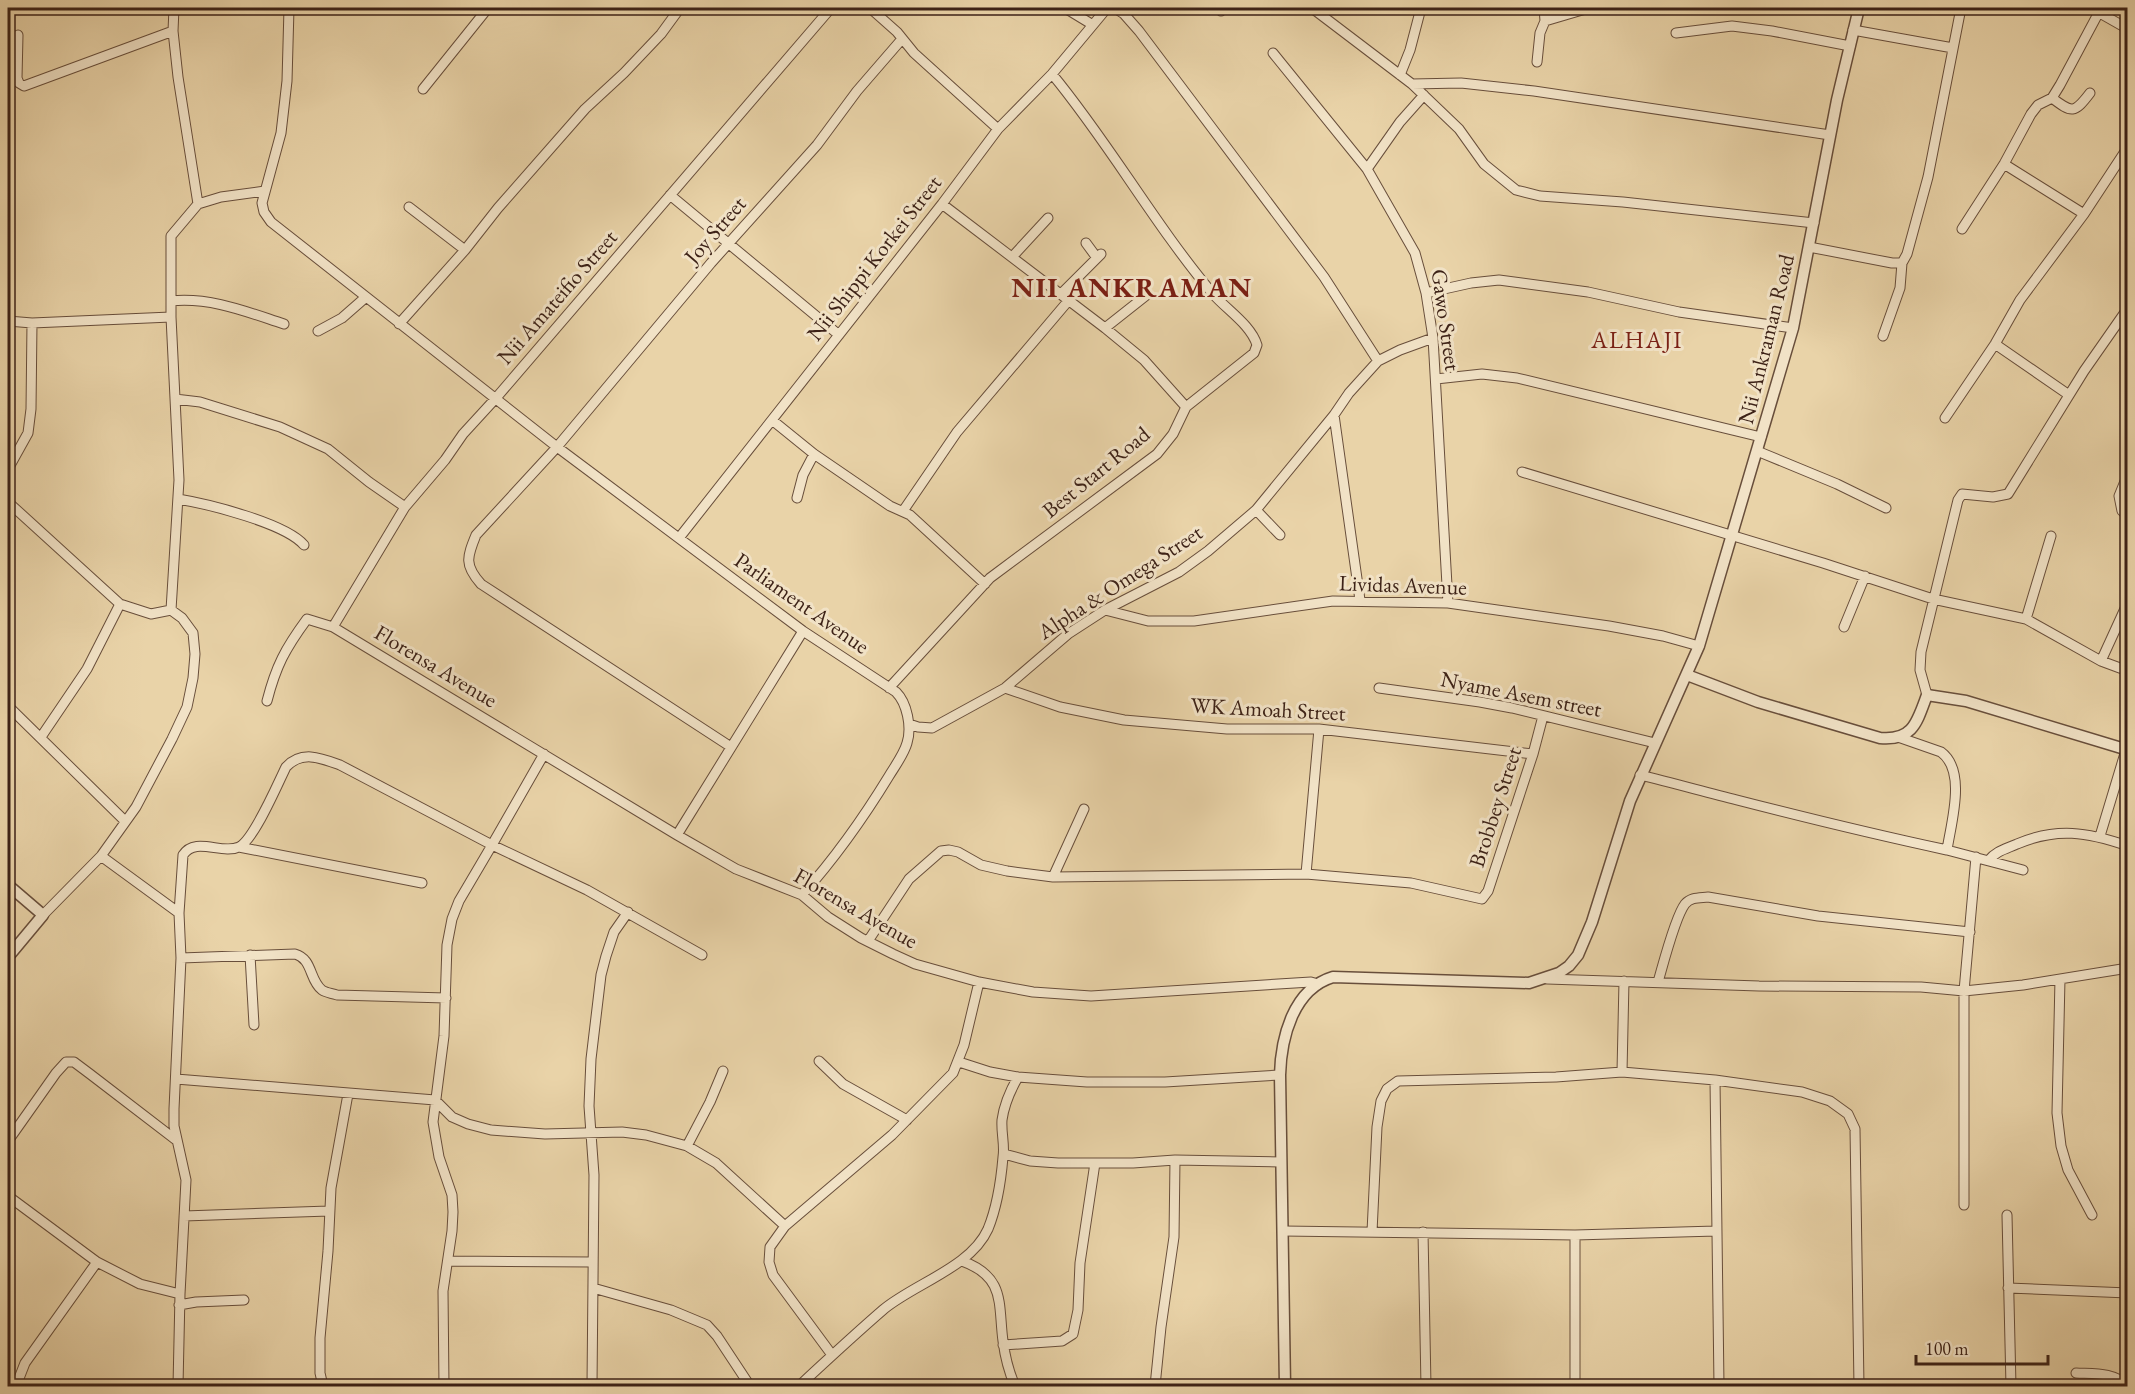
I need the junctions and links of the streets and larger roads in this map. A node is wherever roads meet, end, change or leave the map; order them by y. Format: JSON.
{"nodes":[{"id":1,"x":174,"y":8,"type":"edge"},
{"id":2,"x":289,"y":8,"type":"edge"},
{"id":3,"x":488,"y":8,"type":"edge"},
{"id":4,"x":680,"y":8,"type":"edge"},
{"id":5,"x":831,"y":8,"type":"edge"},
{"id":6,"x":870,"y":8,"type":"edge"},
{"id":7,"x":1065,"y":8,"type":"edge"},
{"id":8,"x":1107,"y":8,"type":"edge"},
{"id":9,"x":1115,"y":8,"type":"edge"},
{"id":10,"x":1312,"y":8,"type":"edge"},
{"id":11,"x":1421,"y":8,"type":"edge"},
{"id":12,"x":1544,"y":8,"type":"edge"},
{"id":13,"x":1589,"y":8,"type":"edge"},
{"id":14,"x":1859,"y":8,"type":"edge"},
{"id":15,"x":1961,"y":8,"type":"edge"},
{"id":16,"x":2095,"y":10,"type":"edge"},
{"id":17,"x":1545,"y":21,"type":"junction"},
{"id":18,"x":1093,"y":25,"type":"junction"},
{"id":19,"x":2127,"y":29,"type":"edge"},
{"id":20,"x":1853,"y":30,"type":"junction"},
{"id":21,"x":173,"y":31,"type":"junction"},
{"id":22,"x":1676,"y":33,"type":"dead end"},
{"id":23,"x":18,"y":35,"type":"dead end"},
{"id":24,"x":902,"y":39,"type":"junction"},
{"id":25,"x":1850,"y":46,"type":"junction"},
{"id":26,"x":1953,"y":48,"type":"junction"},
{"id":27,"x":1273,"y":53,"type":"dead end"},
{"id":28,"x":1537,"y":62,"type":"dead end"},
{"id":29,"x":1052,"y":74,"type":"junction"},
{"id":30,"x":1400,"y":75,"type":"junction"},
{"id":31,"x":1412,"y":84,"type":"junction"},
{"id":32,"x":423,"y":89,"type":"dead end"},
{"id":33,"x":2090,"y":93,"type":"dead end"},
{"id":34,"x":1424,"y":95,"type":"junction"},
{"id":35,"x":2052,"y":98,"type":"junction"},
{"id":36,"x":998,"y":129,"type":"junction"},
{"id":37,"x":1830,"y":135,"type":"junction"},
{"id":38,"x":2127,"y":147,"type":"edge"},
{"id":39,"x":2004,"y":164,"type":"junction"},
{"id":40,"x":1367,"y":169,"type":"junction"},
{"id":41,"x":265,"y":191,"type":"junction"},
{"id":42,"x":670,"y":195,"type":"junction"},
{"id":43,"x":198,"y":204,"type":"junction"},
{"id":44,"x":942,"y":204,"type":"junction"},
{"id":45,"x":409,"y":207,"type":"dead end"},
{"id":46,"x":2084,"y":214,"type":"junction"},
{"id":47,"x":1048,"y":218,"type":"dead end"},
{"id":48,"x":1814,"y":224,"type":"junction"},
{"id":49,"x":1962,"y":229,"type":"dead end"},
{"id":50,"x":729,"y":243,"type":"junction"},
{"id":51,"x":1086,"y":243,"type":"dead end"},
{"id":52,"x":1809,"y":247,"type":"junction"},
{"id":53,"x":465,"y":250,"type":"junction"},
{"id":54,"x":1013,"y":256,"type":"junction"},
{"id":55,"x":1902,"y":263,"type":"junction"},
{"id":56,"x":1426,"y":292,"type":"junction"},
{"id":57,"x":1148,"y":294,"type":"dead end"},
{"id":58,"x":366,"y":297,"type":"junction"},
{"id":59,"x":1065,"y":297,"type":"junction"},
{"id":60,"x":171,"y":301,"type":"junction"},
{"id":61,"x":2127,"y":308,"type":"edge"},
{"id":62,"x":171,"y":317,"type":"junction"},
{"id":63,"x":8,"y":321,"type":"edge"},
{"id":64,"x":32,"y":323,"type":"junction"},
{"id":65,"x":284,"y":324,"type":"dead end"},
{"id":66,"x":399,"y":324,"type":"junction"},
{"id":67,"x":1105,"y":328,"type":"junction"},
{"id":68,"x":1793,"y":328,"type":"junction"},
{"id":69,"x":318,"y":331,"type":"dead end"},
{"id":70,"x":839,"y":335,"type":"junction"},
{"id":71,"x":1883,"y":336,"type":"dead end"},
{"id":72,"x":1433,"y":338,"type":"junction"},
{"id":73,"x":1995,"y":344,"type":"junction"},
{"id":74,"x":1378,"y":361,"type":"junction"},
{"id":75,"x":1436,"y":379,"type":"junction"},
{"id":76,"x":2069,"y":395,"type":"junction"},
{"id":77,"x":496,"y":398,"type":"junction"},
{"id":78,"x":175,"y":399,"type":"junction"},
{"id":79,"x":1186,"y":407,"type":"junction"},
{"id":80,"x":1334,"y":416,"type":"junction"},
{"id":81,"x":1945,"y":418,"type":"dead end"},
{"id":82,"x":771,"y":420,"type":"junction"},
{"id":83,"x":1761,"y":436,"type":"junction"},
{"id":84,"x":557,"y":447,"type":"junction"},
{"id":85,"x":1757,"y":451,"type":"junction"},
{"id":86,"x":814,"y":454,"type":"junction"},
{"id":87,"x":8,"y":469,"type":"edge"},
{"id":88,"x":1522,"y":472,"type":"dead end"},
{"id":89,"x":2127,"y":474,"type":"edge"},
{"id":90,"x":797,"y":498,"type":"dead end"},
{"id":91,"x":178,"y":499,"type":"junction"},
{"id":92,"x":8,"y":502,"type":"edge"},
{"id":93,"x":405,"y":507,"type":"junction"},
{"id":94,"x":1886,"y":508,"type":"dead end"},
{"id":95,"x":1256,"y":510,"type":"junction"},
{"id":96,"x":903,"y":512,"type":"junction"},
{"id":97,"x":2127,"y":514,"type":"edge"},
{"id":98,"x":1280,"y":535,"type":"dead end"},
{"id":99,"x":1731,"y":536,"type":"junction"},
{"id":100,"x":2050,"y":536,"type":"dead end"},
{"id":101,"x":680,"y":538,"type":"junction"},
{"id":102,"x":304,"y":545,"type":"dead end"},
{"id":103,"x":1865,"y":576,"type":"junction"},
{"id":104,"x":985,"y":584,"type":"junction"},
{"id":105,"x":1933,"y":599,"type":"junction"},
{"id":106,"x":1360,"y":600,"type":"junction"},
{"id":107,"x":2127,"y":602,"type":"edge"},
{"id":108,"x":1448,"y":603,"type":"junction"},
{"id":109,"x":120,"y":604,"type":"junction"},
{"id":110,"x":171,"y":610,"type":"junction"},
{"id":111,"x":1105,"y":610,"type":"junction"},
{"id":112,"x":2026,"y":619,"type":"junction"},
{"id":113,"x":333,"y":627,"type":"junction"},
{"id":114,"x":1844,"y":627,"type":"dead end"},
{"id":115,"x":803,"y":631,"type":"junction"},
{"id":116,"x":1700,"y":646,"type":"junction"},
{"id":117,"x":2101,"y":661,"type":"junction"},
{"id":118,"x":2127,"y":671,"type":"edge"},
{"id":119,"x":1687,"y":675,"type":"junction"},
{"id":120,"x":889,"y":688,"type":"junction"},
{"id":121,"x":1005,"y":688,"type":"junction"},
{"id":122,"x":1379,"y":688,"type":"dead end"},
{"id":123,"x":1927,"y":695,"type":"junction"},
{"id":124,"x":267,"y":702,"type":"dead end"},
{"id":125,"x":8,"y":706,"type":"edge"},
{"id":126,"x":1543,"y":716,"type":"junction"},
{"id":127,"x":909,"y":724,"type":"junction"},
{"id":128,"x":1319,"y":729,"type":"junction"},
{"id":129,"x":41,"y":737,"type":"junction"},
{"id":130,"x":1898,"y":737,"type":"junction"},
{"id":131,"x":1655,"y":742,"type":"junction"},
{"id":132,"x":731,"y":747,"type":"junction"},
{"id":133,"x":2127,"y":750,"type":"edge"},
{"id":134,"x":544,"y":754,"type":"junction"},
{"id":135,"x":1533,"y":754,"type":"junction"},
{"id":136,"x":1640,"y":776,"type":"junction"},
{"id":137,"x":1084,"y":809,"type":"dead end"},
{"id":138,"x":125,"y":821,"type":"junction"},
{"id":139,"x":677,"y":835,"type":"junction"},
{"id":140,"x":2100,"y":836,"type":"junction"},
{"id":141,"x":492,"y":844,"type":"junction"},
{"id":142,"x":2127,"y":846,"type":"edge"},
{"id":143,"x":239,"y":847,"type":"junction"},
{"id":144,"x":1947,"y":850,"type":"junction"},
{"id":145,"x":101,"y":856,"type":"junction"},
{"id":146,"x":1976,"y":857,"type":"junction"},
{"id":147,"x":1989,"y":860,"type":"junction"},
{"id":148,"x":2023,"y":870,"type":"dead end"},
{"id":149,"x":1306,"y":874,"type":"junction"},
{"id":150,"x":1053,"y":877,"type":"junction"},
{"id":151,"x":422,"y":883,"type":"dead end"},
{"id":152,"x":8,"y":885,"type":"edge"},
{"id":153,"x":802,"y":895,"type":"junction"},
{"id":154,"x":628,"y":912,"type":"junction"},
{"id":155,"x":179,"y":913,"type":"junction"},
{"id":156,"x":44,"y":915,"type":"junction"},
{"id":157,"x":1970,"y":932,"type":"junction"},
{"id":158,"x":868,"y":941,"type":"junction"},
{"id":159,"x":250,"y":955,"type":"junction"},
{"id":160,"x":702,"y":956,"type":"dead end"},
{"id":161,"x":8,"y":957,"type":"edge"},
{"id":162,"x":181,"y":958,"type":"junction"},
{"id":163,"x":2127,"y":968,"type":"edge"},
{"id":164,"x":1545,"y":979,"type":"junction"},
{"id":165,"x":2060,"y":979,"type":"junction"},
{"id":166,"x":1624,"y":981,"type":"junction"},
{"id":167,"x":979,"y":982,"type":"junction"},
{"id":168,"x":1658,"y":982,"type":"junction"},
{"id":169,"x":1318,"y":984,"type":"junction"},
{"id":170,"x":1964,"y":991,"type":"junction"},
{"id":171,"x":446,"y":998,"type":"junction"},
{"id":172,"x":254,"y":1025,"type":"dead end"},
{"id":173,"x":819,"y":1061,"type":"dead end"},
{"id":174,"x":958,"y":1062,"type":"junction"},
{"id":175,"x":723,"y":1071,"type":"dead end"},
{"id":176,"x":1622,"y":1072,"type":"junction"},
{"id":177,"x":1280,"y":1075,"type":"junction"},
{"id":178,"x":1017,"y":1077,"type":"junction"},
{"id":179,"x":176,"y":1079,"type":"junction"},
{"id":180,"x":1715,"y":1080,"type":"junction"},
{"id":181,"x":348,"y":1094,"type":"junction"},
{"id":182,"x":435,"y":1100,"type":"junction"},
{"id":183,"x":907,"y":1120,"type":"junction"},
{"id":184,"x":591,"y":1132,"type":"junction"},
{"id":185,"x":176,"y":1140,"type":"junction"},
{"id":186,"x":8,"y":1141,"type":"edge"},
{"id":187,"x":687,"y":1146,"type":"junction"},
{"id":188,"x":1004,"y":1154,"type":"junction"},
{"id":189,"x":1175,"y":1160,"type":"junction"},
{"id":190,"x":1281,"y":1162,"type":"junction"},
{"id":191,"x":1095,"y":1163,"type":"junction"},
{"id":192,"x":8,"y":1196,"type":"edge"},
{"id":193,"x":1964,"y":1205,"type":"dead end"},
{"id":194,"x":329,"y":1210,"type":"junction"},
{"id":195,"x":2007,"y":1215,"type":"dead end"},
{"id":196,"x":2092,"y":1215,"type":"dead end"},
{"id":197,"x":184,"y":1216,"type":"junction"},
{"id":198,"x":785,"y":1226,"type":"junction"},
{"id":199,"x":1283,"y":1231,"type":"junction"},
{"id":200,"x":1372,"y":1232,"type":"junction"},
{"id":201,"x":1716,"y":1232,"type":"junction"},
{"id":202,"x":1423,"y":1233,"type":"junction"},
{"id":203,"x":1575,"y":1234,"type":"junction"},
{"id":204,"x":448,"y":1261,"type":"junction"},
{"id":205,"x":962,"y":1261,"type":"junction"},
{"id":206,"x":97,"y":1262,"type":"junction"},
{"id":207,"x":593,"y":1262,"type":"junction"},
{"id":208,"x":593,"y":1288,"type":"junction"},
{"id":209,"x":2008,"y":1288,"type":"junction"},
{"id":210,"x":2127,"y":1293,"type":"edge"},
{"id":211,"x":180,"y":1294,"type":"junction"},
{"id":212,"x":244,"y":1300,"type":"dead end"},
{"id":213,"x":179,"y":1305,"type":"junction"},
{"id":214,"x":1003,"y":1345,"type":"junction"},
{"id":215,"x":832,"y":1355,"type":"junction"},
{"id":216,"x":2076,"y":1373,"type":"dead end"},
{"id":217,"x":16,"y":1386,"type":"edge"},
{"id":218,"x":178,"y":1386,"type":"edge"},
{"id":219,"x":323,"y":1386,"type":"edge"},
{"id":220,"x":444,"y":1386,"type":"edge"},
{"id":221,"x":592,"y":1386,"type":"edge"},
{"id":222,"x":750,"y":1386,"type":"edge"},
{"id":223,"x":799,"y":1386,"type":"edge"},
{"id":224,"x":1015,"y":1386,"type":"edge"},
{"id":225,"x":1155,"y":1386,"type":"edge"},
{"id":226,"x":1285,"y":1386,"type":"edge"},
{"id":227,"x":1426,"y":1386,"type":"edge"},
{"id":228,"x":1575,"y":1386,"type":"edge"},
{"id":229,"x":1719,"y":1386,"type":"edge"},
{"id":230,"x":1859,"y":1386,"type":"edge"},
{"id":231,"x":1975,"y":1386,"type":"edge"},
{"id":232,"x":2011,"y":1386,"type":"edge"},
{"id":233,"x":2127,"y":1386,"type":"edge"}],
"edges":[{"from":1,"to":21,"type":"street"},
{"from":2,"to":41,"type":"street"},
{"from":3,"to":32,"type":"street"},
{"from":4,"to":53,"type":"street"},
{"from":5,"to":42,"type":"street","name":"Nii Amateifio Street"},
{"from":6,"to":24,"type":"street"},
{"from":7,"to":18,"type":"street"},
{"from":8,"to":18,"type":"street","name":"Nii Shippi Korkei Street"},
{"from":9,"to":74,"type":"street"},
{"from":10,"to":30,"type":"street"},
{"from":11,"to":30,"type":"street"},
{"from":12,"to":17,"type":"street"},
{"from":13,"to":17,"type":"street"},
{"from":14,"to":20,"type":"street","name":"Nii Ankraman Road"},
{"from":15,"to":26,"type":"street"},
{"from":16,"to":19,"type":"street"},
{"from":16,"to":35,"type":"street"},
{"from":17,"to":28,"type":"street"},
{"from":18,"to":29,"type":"street","name":"Nii Shippi Korkei Street"},
{"from":20,"to":25,"type":"street","name":"Nii Ankraman Road"},
{"from":20,"to":26,"type":"street"},
{"from":21,"to":23,"type":"street"},
{"from":21,"to":43,"type":"street"},
{"from":22,"to":25,"type":"street"},
{"from":24,"to":36,"type":"street"},
{"from":24,"to":50,"type":"street","name":"Joy Street"},
{"from":25,"to":37,"type":"street","name":"Nii Ankraman Road"},
{"from":26,"to":55,"type":"street"},
{"from":27,"to":40,"type":"street","name":"Gawo Street"},
{"from":29,"to":36,"type":"street","name":"Nii Shippi Korkei Street"},
{"from":29,"to":79,"type":"street","name":"Best Start Road"},
{"from":30,"to":31,"type":"street"},
{"from":31,"to":34,"type":"street"},
{"from":31,"to":37,"type":"street"},
{"from":33,"to":35,"type":"street"},
{"from":34,"to":40,"type":"street"},
{"from":34,"to":48,"type":"street"},
{"from":35,"to":39,"type":"street"},
{"from":36,"to":44,"type":"street","name":"Nii Shippi Korkei Street"},
{"from":37,"to":48,"type":"street","name":"Nii Ankraman Road"},
{"from":38,"to":46,"type":"street"},
{"from":39,"to":46,"type":"street"},
{"from":39,"to":49,"type":"street"},
{"from":40,"to":56,"type":"street","name":"Gawo Street"},
{"from":41,"to":43,"type":"street"},
{"from":41,"to":58,"type":"street","name":"Parliament Avenue"},
{"from":42,"to":50,"type":"street"},
{"from":42,"to":77,"type":"street","name":"Nii Amateifio Street"},
{"from":43,"to":60,"type":"street"},
{"from":44,"to":54,"type":"street"},
{"from":44,"to":70,"type":"street","name":"Nii Shippi Korkei Street"},
{"from":45,"to":53,"type":"street"},
{"from":46,"to":73,"type":"street"},
{"from":47,"to":54,"type":"street"},
{"from":48,"to":52,"type":"street","name":"Nii Ankraman Road"},
{"from":50,"to":70,"type":"street"},
{"from":50,"to":84,"type":"street","name":"Joy Street"},
{"from":51,"to":59,"type":"street"},
{"from":52,"to":55,"type":"street"},
{"from":52,"to":68,"type":"street","name":"Nii Ankraman Road"},
{"from":53,"to":66,"type":"street"},
{"from":54,"to":59,"type":"street"},
{"from":55,"to":71,"type":"street"},
{"from":56,"to":68,"type":"street"},
{"from":56,"to":72,"type":"street","name":"Gawo Street"},
{"from":57,"to":67,"type":"street"},
{"from":58,"to":66,"type":"street","name":"Parliament Avenue"},
{"from":58,"to":69,"type":"street"},
{"from":59,"to":67,"type":"street"},
{"from":59,"to":96,"type":"street"},
{"from":60,"to":62,"type":"street"},
{"from":60,"to":65,"type":"street"},
{"from":61,"to":76,"type":"street"},
{"from":62,"to":64,"type":"street"},
{"from":62,"to":78,"type":"street"},
{"from":63,"to":64,"type":"street"},
{"from":64,"to":87,"type":"street"},
{"from":66,"to":77,"type":"street","name":"Parliament Avenue"},
{"from":67,"to":79,"type":"street"},
{"from":68,"to":83,"type":"street","name":"Nii Ankraman Road"},
{"from":70,"to":82,"type":"street","name":"Nii Shippi Korkei Street"},
{"from":72,"to":74,"type":"street","name":"Alpha & Omega Street"},
{"from":72,"to":75,"type":"street","name":"Gawo Street"},
{"from":73,"to":76,"type":"street"},
{"from":73,"to":81,"type":"street"},
{"from":74,"to":80,"type":"street","name":"Alpha & Omega Street"},
{"from":75,"to":83,"type":"street"},
{"from":75,"to":108,"type":"street","name":"Gawo Street"},
{"from":76,"to":105,"type":"street"},
{"from":77,"to":84,"type":"street","name":"Parliament Avenue"},
{"from":77,"to":93,"type":"street","name":"Nii Amateifio Street"},
{"from":78,"to":91,"type":"street"},
{"from":78,"to":93,"type":"street"},
{"from":79,"to":104,"type":"street","name":"Best Start Road"},
{"from":80,"to":95,"type":"street","name":"Alpha & Omega Street"},
{"from":80,"to":106,"type":"street"},
{"from":82,"to":86,"type":"street"},
{"from":82,"to":101,"type":"street","name":"Nii Shippi Korkei Street"},
{"from":83,"to":85,"type":"street","name":"Nii Ankraman Road"},
{"from":84,"to":101,"type":"street","name":"Parliament Avenue"},
{"from":84,"to":132,"type":"street","name":"Joy Street"},
{"from":85,"to":94,"type":"street"},
{"from":85,"to":99,"type":"street","name":"Nii Ankraman Road"},
{"from":86,"to":90,"type":"street"},
{"from":86,"to":96,"type":"street"},
{"from":88,"to":99,"type":"street"},
{"from":89,"to":97,"type":"street"},
{"from":91,"to":102,"type":"street"},
{"from":91,"to":110,"type":"street"},
{"from":92,"to":109,"type":"street"},
{"from":93,"to":113,"type":"street","name":"Nii Amateifio Street"},
{"from":95,"to":98,"type":"street"},
{"from":95,"to":111,"type":"street","name":"Alpha & Omega Street"},
{"from":96,"to":104,"type":"street"},
{"from":99,"to":103,"type":"street"},
{"from":99,"to":116,"type":"street","name":"Nii Ankraman Road"},
{"from":100,"to":112,"type":"street"},
{"from":101,"to":115,"type":"street","name":"Parliament Avenue"},
{"from":103,"to":105,"type":"street"},
{"from":103,"to":114,"type":"street"},
{"from":104,"to":120,"type":"street","name":"Best Start Road"},
{"from":105,"to":112,"type":"street"},
{"from":105,"to":123,"type":"street"},
{"from":106,"to":108,"type":"street","name":"Lividas Avenue"},
{"from":106,"to":111,"type":"street","name":"Lividas Avenue"},
{"from":107,"to":117,"type":"street"},
{"from":108,"to":116,"type":"street","name":"Lividas Avenue"},
{"from":109,"to":110,"type":"street"},
{"from":109,"to":129,"type":"street"},
{"from":110,"to":138,"type":"street"},
{"from":111,"to":121,"type":"street","name":"Alpha & Omega Street"},
{"from":112,"to":117,"type":"street"},
{"from":113,"to":124,"type":"street","name":"Florensa Avenue"},
{"from":113,"to":134,"type":"street","name":"Florensa Avenue"},
{"from":115,"to":120,"type":"street","name":"Parliament Avenue"},
{"from":115,"to":132,"type":"street"},
{"from":116,"to":119,"type":"street","name":"Nii Ankraman Road"},
{"from":117,"to":118,"type":"street"},
{"from":119,"to":130,"type":"street"},
{"from":119,"to":131,"type":"street","name":"Nii Ankraman Road"},
{"from":120,"to":127,"type":"street","name":"Parliament Avenue"},
{"from":121,"to":127,"type":"street","name":"Alpha & Omega Street"},
{"from":121,"to":128,"type":"street","name":"WK Amoah Street"},
{"from":122,"to":126,"type":"street","name":"Nyame Asem street"},
{"from":123,"to":130,"type":"street"},
{"from":123,"to":133,"type":"street"},
{"from":125,"to":129,"type":"street"},
{"from":126,"to":131,"type":"street","name":"Nyame Asem street"},
{"from":126,"to":135,"type":"street","name":"Brobbey Street"},
{"from":127,"to":153,"type":"street"},
{"from":128,"to":135,"type":"street","name":"WK Amoah Street"},
{"from":128,"to":149,"type":"street"},
{"from":129,"to":138,"type":"street"},
{"from":130,"to":144,"type":"street"},
{"from":131,"to":136,"type":"street","name":"Nii Ankraman Road"},
{"from":132,"to":139,"type":"street"},
{"from":133,"to":140,"type":"street"},
{"from":134,"to":139,"type":"street","name":"Florensa Avenue"},
{"from":134,"to":141,"type":"street"},
{"from":135,"to":149,"type":"street","name":"Brobbey Street"},
{"from":136,"to":144,"type":"street"},
{"from":136,"to":164,"type":"street","name":"Nii Ankraman Road"},
{"from":137,"to":150,"type":"street"},
{"from":138,"to":145,"type":"street"},
{"from":139,"to":153,"type":"street","name":"Florensa Avenue"},
{"from":140,"to":142,"type":"street"},
{"from":140,"to":147,"type":"street"},
{"from":141,"to":143,"type":"street"},
{"from":141,"to":154,"type":"street"},
{"from":141,"to":171,"type":"street"},
{"from":143,"to":151,"type":"street"},
{"from":143,"to":155,"type":"street"},
{"from":144,"to":146,"type":"street"},
{"from":145,"to":155,"type":"street"},
{"from":145,"to":156,"type":"street"},
{"from":146,"to":147,"type":"street"},
{"from":146,"to":157,"type":"street"},
{"from":147,"to":148,"type":"street"},
{"from":149,"to":150,"type":"street"},
{"from":150,"to":158,"type":"street"},
{"from":152,"to":156,"type":"street"},
{"from":153,"to":158,"type":"street","name":"Florensa Avenue"},
{"from":154,"to":160,"type":"street"},
{"from":154,"to":184,"type":"street"},
{"from":155,"to":162,"type":"street"},
{"from":156,"to":161,"type":"street"},
{"from":157,"to":168,"type":"street"},
{"from":157,"to":170,"type":"street"},
{"from":158,"to":167,"type":"street","name":"Florensa Avenue"},
{"from":159,"to":162,"type":"street"},
{"from":159,"to":171,"type":"street"},
{"from":159,"to":172,"type":"street"},
{"from":162,"to":179,"type":"street"},
{"from":163,"to":165,"type":"street"},
{"from":164,"to":166,"type":"street"},
{"from":164,"to":169,"type":"street"},
{"from":165,"to":170,"type":"street"},
{"from":165,"to":196,"type":"street"},
{"from":166,"to":168,"type":"street"},
{"from":166,"to":176,"type":"street"},
{"from":167,"to":169,"type":"street","name":"Florensa Avenue"},
{"from":167,"to":174,"type":"street"},
{"from":168,"to":170,"type":"street"},
{"from":169,"to":177,"type":"street"},
{"from":170,"to":193,"type":"street"},
{"from":171,"to":182,"type":"street"},
{"from":173,"to":183,"type":"street"},
{"from":174,"to":178,"type":"street"},
{"from":174,"to":183,"type":"street"},
{"from":175,"to":187,"type":"street"},
{"from":176,"to":180,"type":"street"},
{"from":176,"to":200,"type":"street"},
{"from":177,"to":178,"type":"street"},
{"from":177,"to":190,"type":"street"},
{"from":178,"to":188,"type":"street"},
{"from":179,"to":181,"type":"street"},
{"from":179,"to":185,"type":"street"},
{"from":180,"to":201,"type":"street"},
{"from":180,"to":230,"type":"street"},
{"from":181,"to":182,"type":"street"},
{"from":181,"to":194,"type":"street"},
{"from":182,"to":184,"type":"street"},
{"from":182,"to":204,"type":"street"},
{"from":183,"to":198,"type":"street"},
{"from":184,"to":187,"type":"street"},
{"from":184,"to":207,"type":"street"},
{"from":185,"to":186,"type":"street"},
{"from":185,"to":197,"type":"street"},
{"from":187,"to":198,"type":"street"},
{"from":188,"to":191,"type":"street"},
{"from":188,"to":205,"type":"street"},
{"from":189,"to":190,"type":"street"},
{"from":189,"to":191,"type":"street"},
{"from":189,"to":225,"type":"street"},
{"from":190,"to":199,"type":"street"},
{"from":191,"to":214,"type":"street"},
{"from":192,"to":206,"type":"street"},
{"from":194,"to":197,"type":"street"},
{"from":194,"to":219,"type":"street"},
{"from":195,"to":209,"type":"street"},
{"from":197,"to":211,"type":"street"},
{"from":198,"to":215,"type":"street"},
{"from":199,"to":200,"type":"street"},
{"from":199,"to":226,"type":"street"},
{"from":200,"to":202,"type":"street"},
{"from":201,"to":203,"type":"street"},
{"from":201,"to":229,"type":"street"},
{"from":202,"to":203,"type":"street"},
{"from":202,"to":227,"type":"street"},
{"from":203,"to":228,"type":"street"},
{"from":204,"to":207,"type":"street"},
{"from":204,"to":220,"type":"street"},
{"from":205,"to":214,"type":"street"},
{"from":205,"to":215,"type":"street"},
{"from":206,"to":211,"type":"street"},
{"from":206,"to":217,"type":"street"},
{"from":207,"to":208,"type":"street"},
{"from":208,"to":221,"type":"street"},
{"from":208,"to":222,"type":"street"},
{"from":209,"to":210,"type":"street"},
{"from":209,"to":232,"type":"street"},
{"from":211,"to":213,"type":"street"},
{"from":212,"to":213,"type":"street"},
{"from":213,"to":218,"type":"street"},
{"from":214,"to":224,"type":"street"},
{"from":215,"to":223,"type":"street"},
{"from":216,"to":233,"type":"street"},
{"from":231,"to":232,"type":"street"}]}
